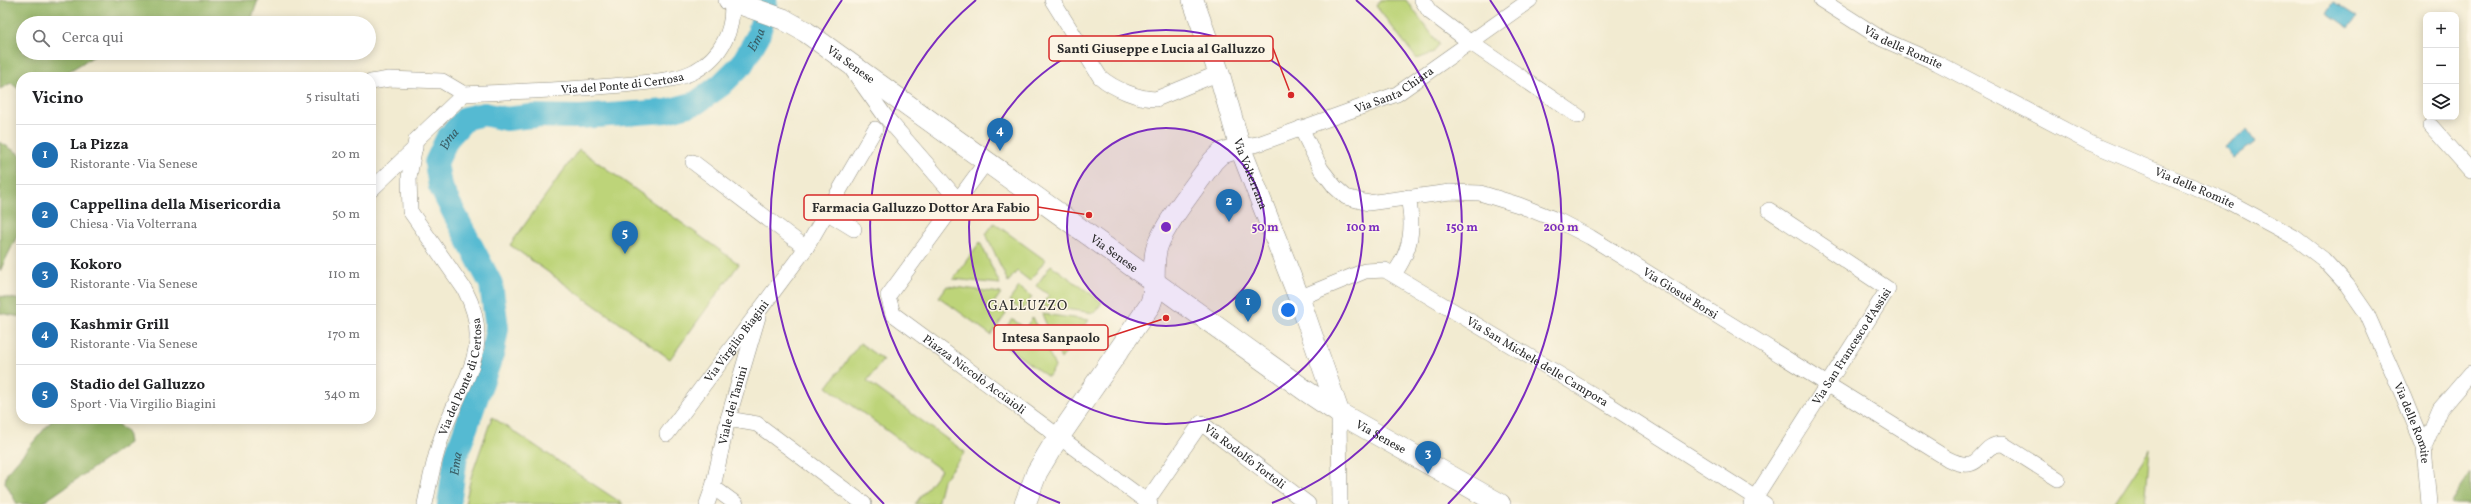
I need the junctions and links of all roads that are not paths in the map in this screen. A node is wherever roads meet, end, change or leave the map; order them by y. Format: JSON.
{"nodes":[{"id":1,"x":1052,"y":0,"type":"edge"},
{"id":2,"x":1193,"y":0,"type":"edge"},
{"id":3,"x":1422,"y":0,"type":"edge"},
{"id":4,"x":1530,"y":0,"type":"edge"},
{"id":5,"x":1821,"y":0,"type":"edge"},
{"id":6,"x":735,"y":2,"type":"edge"},
{"id":7,"x":1471,"y":43,"type":"junction"},
{"id":8,"x":845,"y":60,"type":"junction"},
{"id":9,"x":1219,"y":73,"type":"junction"},
{"id":10,"x":376,"y":81,"type":"edge"},
{"id":11,"x":464,"y":94,"type":"junction"},
{"id":12,"x":1578,"y":116,"type":"dead end"},
{"id":13,"x":2431,"y":126,"type":"dead end"},
{"id":14,"x":1301,"y":128,"type":"junction"},
{"id":15,"x":875,"y":129,"type":"dead end"},
{"id":16,"x":1240,"y":147,"type":"junction"},
{"id":17,"x":415,"y":148,"type":"junction"},
{"id":18,"x":693,"y":162,"type":"dead end"},
{"id":19,"x":986,"y":162,"type":"junction"},
{"id":20,"x":2471,"y":171,"type":"edge"},
{"id":21,"x":376,"y":185,"type":"edge"},
{"id":22,"x":1408,"y":197,"type":"junction"},
{"id":23,"x":958,"y":200,"type":"junction"},
{"id":24,"x":1768,"y":210,"type":"dead end"},
{"id":25,"x":828,"y":212,"type":"junction"},
{"id":26,"x":854,"y":229,"type":"dead end"},
{"id":27,"x":806,"y":248,"type":"junction"},
{"id":28,"x":1394,"y":274,"type":"junction"},
{"id":29,"x":1154,"y":283,"type":"junction"},
{"id":30,"x":1299,"y":298,"type":"junction"},
{"id":31,"x":761,"y":306,"type":"junction"},
{"id":32,"x":2471,"y":373,"type":"edge"},
{"id":33,"x":1826,"y":384,"type":"junction"},
{"id":34,"x":1339,"y":413,"type":"junction"},
{"id":35,"x":728,"y":419,"type":"junction"},
{"id":36,"x":667,"y":434,"type":"dead end"},
{"id":37,"x":1059,"y":436,"type":"junction"},
{"id":38,"x":2424,"y":447,"type":"junction"},
{"id":39,"x":2058,"y":479,"type":"dead end"},
{"id":40,"x":713,"y":487,"type":"junction"},
{"id":41,"x":1757,"y":502,"type":"edge"},
{"id":42,"x":1148,"y":503,"type":"edge"},
{"id":43,"x":425,"y":504,"type":"edge"},
{"id":44,"x":707,"y":504,"type":"edge"},
{"id":45,"x":736,"y":504,"type":"edge"},
{"id":46,"x":864,"y":504,"type":"edge"},
{"id":47,"x":1025,"y":504,"type":"edge"},
{"id":48,"x":1308,"y":504,"type":"edge"},
{"id":49,"x":1340,"y":504,"type":"edge"},
{"id":50,"x":1500,"y":504,"type":"edge"},
{"id":51,"x":2429,"y":504,"type":"edge"}],
"edges":[{"from":1,"to":9,"type":"street"},
{"from":2,"to":9,"type":"main road","name":"Via Volterrana"},
{"from":3,"to":7,"type":"street"},
{"from":4,"to":7,"type":"street","name":"Via Santa Chiara"},
{"from":5,"to":38,"type":"street","name":"Via delle Romite"},
{"from":6,"to":8,"type":"main road","name":"Via Senese"},
{"from":6,"to":11,"type":"street","name":"Via del Ponte di Certosa"},
{"from":7,"to":12,"type":"street"},
{"from":7,"to":14,"type":"street","name":"Via Santa Chiara"},
{"from":8,"to":19,"type":"main road","name":"Via Senese"},
{"from":8,"to":23,"type":"street"},
{"from":9,"to":16,"type":"main road","name":"Via Volterrana"},
{"from":10,"to":11,"type":"street"},
{"from":11,"to":17,"type":"street","name":"Via del Ponte di Certosa"},
{"from":13,"to":20,"type":"street"},
{"from":14,"to":16,"type":"street","name":"Via Santa Chiara"},
{"from":14,"to":22,"type":"street","name":"Via Giosuè Borsi"},
{"from":15,"to":25,"type":"street","name":"Via Virgilio Biagini"},
{"from":16,"to":29,"type":"main road"},
{"from":16,"to":30,"type":"main road","name":"Via Volterrana"},
{"from":17,"to":21,"type":"street","name":"Via del Ponte di Certosa"},
{"from":17,"to":43,"type":"street","name":"Via del Ponte di Certosa"},
{"from":18,"to":27,"type":"street"},
{"from":19,"to":23,"type":"street","name":"Piazza Niccolò Acciaioli"},
{"from":19,"to":29,"type":"main road","name":"Via Senese"},
{"from":22,"to":28,"type":"street"},
{"from":22,"to":33,"type":"street","name":"Via Giosuè Borsi"},
{"from":23,"to":37,"type":"street","name":"Piazza Niccolò Acciaioli"},
{"from":24,"to":33,"type":"street","name":"Via San Francesco d'Assisi"},
{"from":25,"to":26,"type":"street"},
{"from":25,"to":27,"type":"street","name":"Via Virgilio Biagini"},
{"from":27,"to":31,"type":"street","name":"Via Virgilio Biagini"},
{"from":28,"to":30,"type":"street","name":"Via San Michele delle Campora"},
{"from":28,"to":41,"type":"street","name":"Via San Michele delle Campora"},
{"from":29,"to":34,"type":"main road","name":"Via Senese"},
{"from":29,"to":37,"type":"main road"},
{"from":30,"to":34,"type":"main road","name":"Via Volterrana"},
{"from":31,"to":35,"type":"street","name":"Viale dei Tanini"},
{"from":31,"to":36,"type":"street","name":"Via Virgilio Biagini"},
{"from":32,"to":38,"type":"street"},
{"from":33,"to":39,"type":"street","name":"Via Giosuè Borsi"},
{"from":33,"to":41,"type":"street","name":"Via San Francesco d'Assisi"},
{"from":34,"to":49,"type":"street"},
{"from":34,"to":50,"type":"main road","name":"Via Senese"},
{"from":35,"to":40,"type":"street","name":"Viale dei Tanini"},
{"from":35,"to":46,"type":"street"},
{"from":37,"to":42,"type":"street"},
{"from":37,"to":47,"type":"main road"},
{"from":38,"to":51,"type":"street","name":"Via delle Romite"},
{"from":40,"to":44,"type":"street","name":"Viale dei Tanini"},
{"from":40,"to":45,"type":"street"},
{"from":42,"to":48,"type":"street","name":"Via Rodolfo Tortoli"}]}
